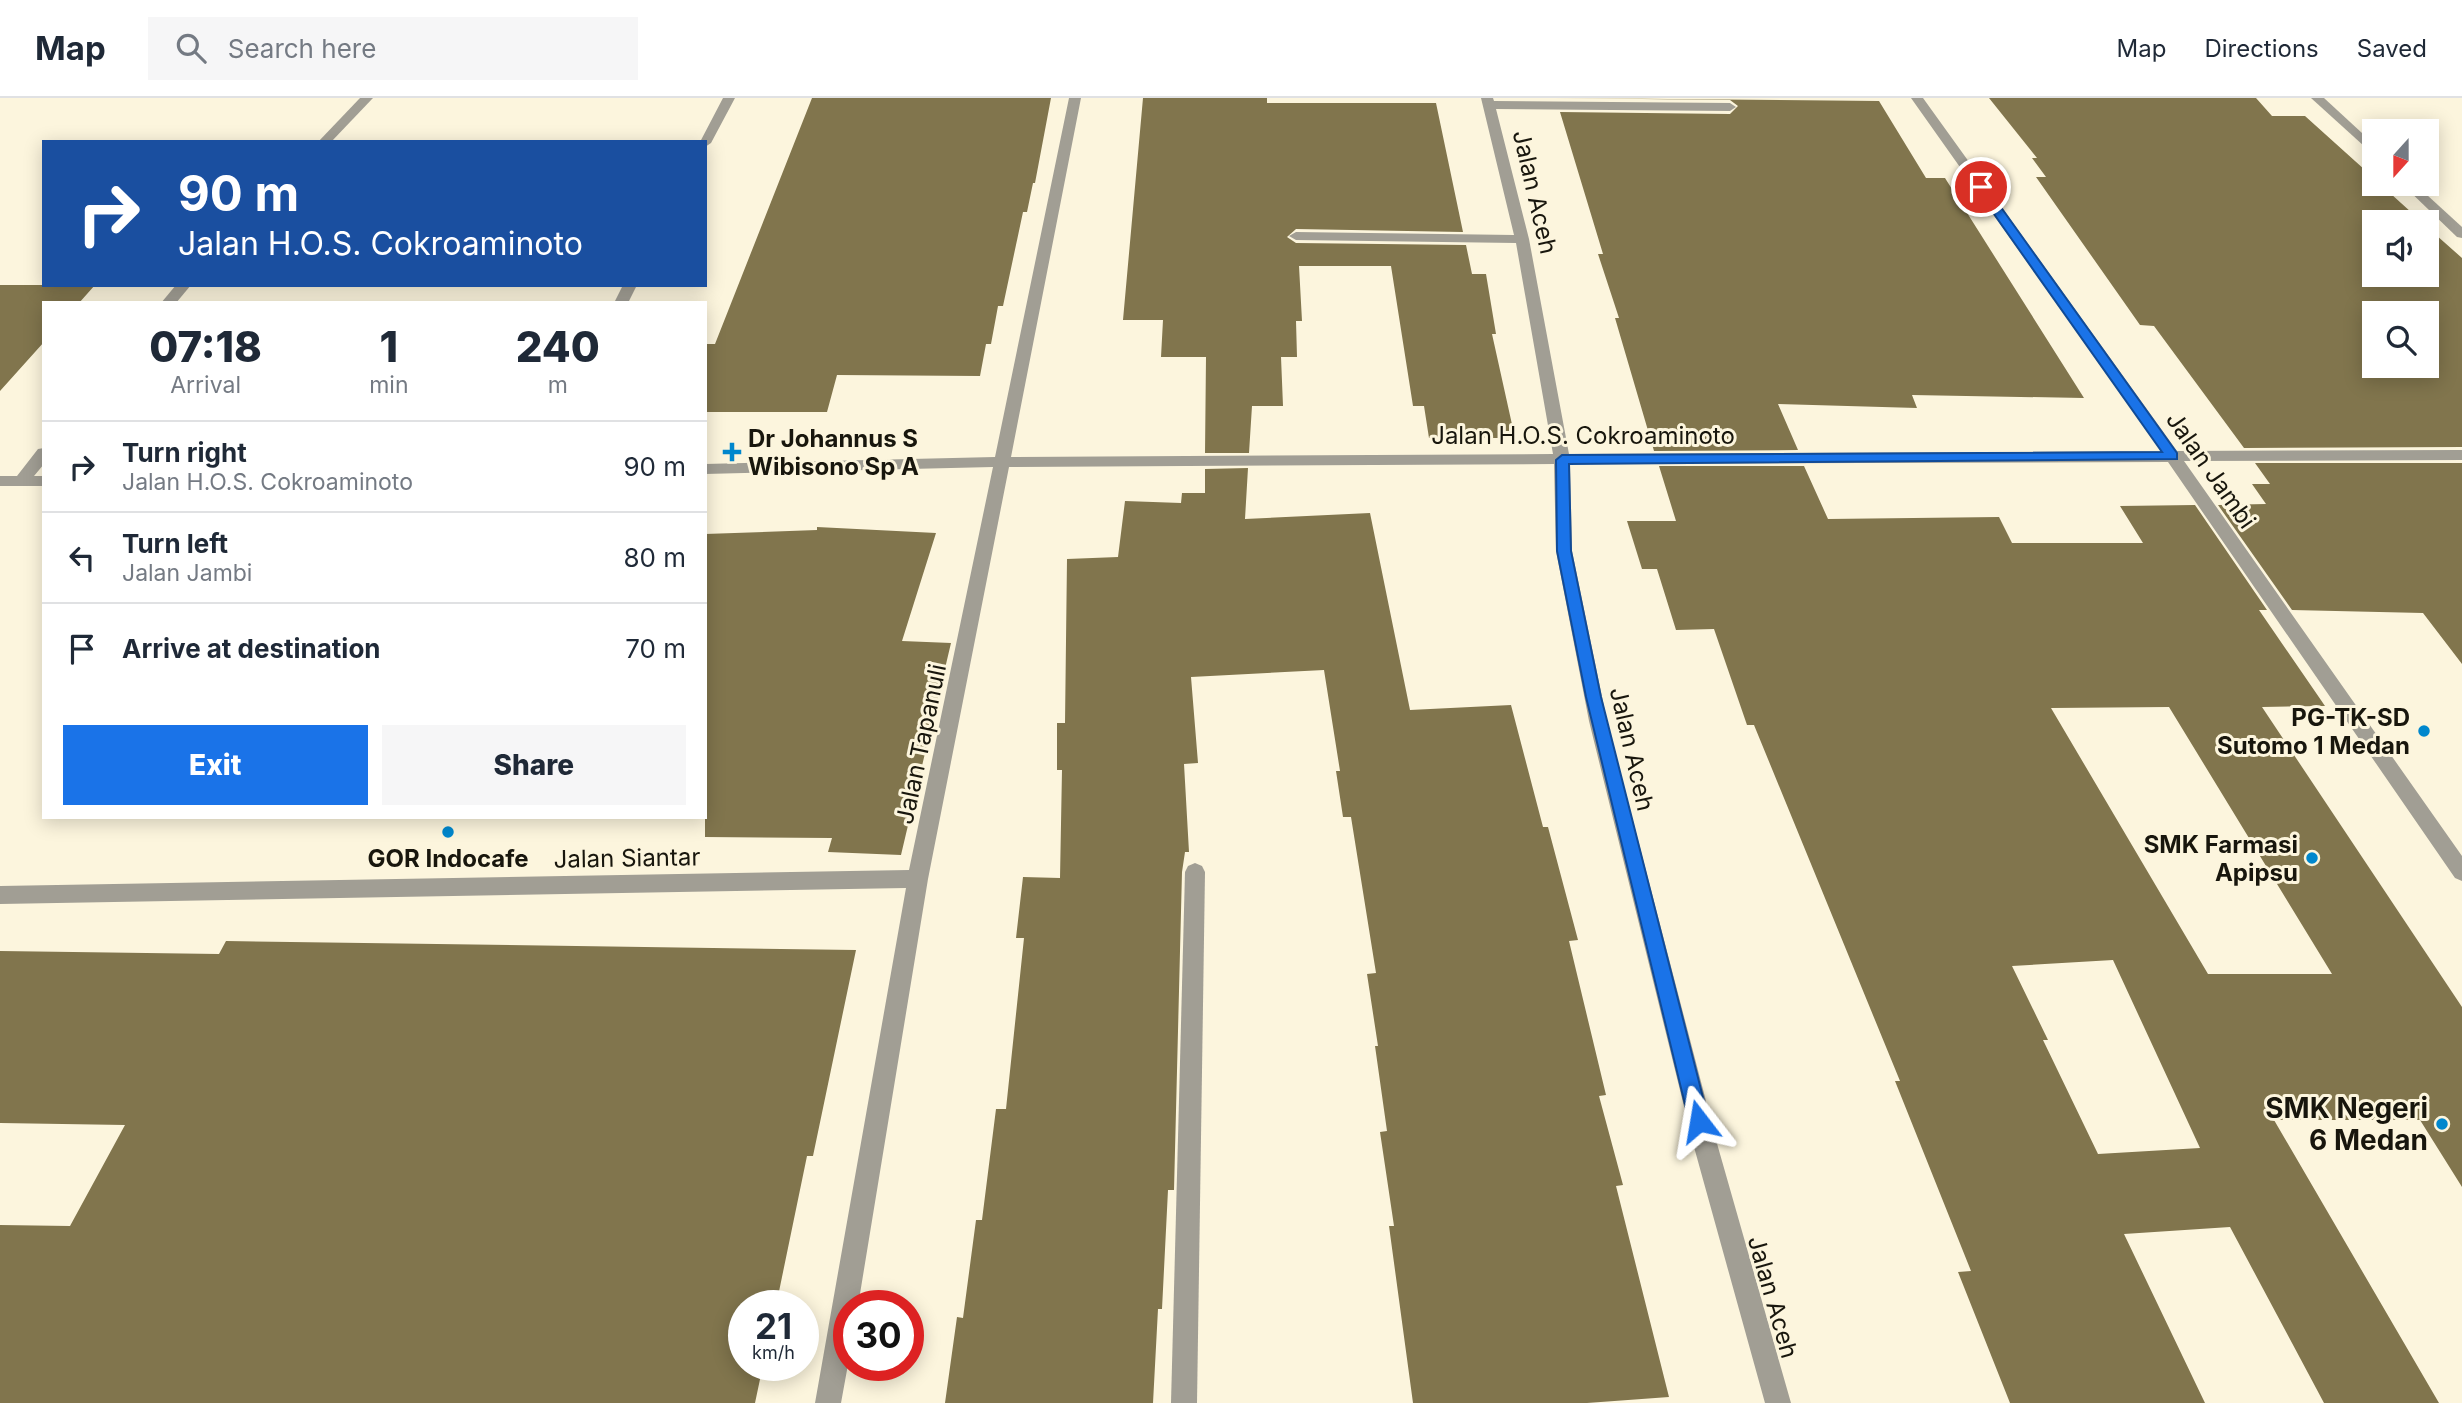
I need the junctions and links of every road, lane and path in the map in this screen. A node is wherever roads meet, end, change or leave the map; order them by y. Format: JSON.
{"nodes":[{"id":1,"x":367,"y":98,"type":"edge"},
{"id":2,"x":729,"y":98,"type":"edge"},
{"id":3,"x":1075,"y":98,"type":"edge"},
{"id":4,"x":1917,"y":98,"type":"edge"},
{"id":5,"x":2317,"y":98,"type":"edge"},
{"id":6,"x":1488,"y":101,"type":"edge"},
{"id":7,"x":1730,"y":107,"type":"dead end"},
{"id":8,"x":326,"y":140,"type":"edge"},
{"id":9,"x":707,"y":140,"type":"edge"},
{"id":10,"x":2362,"y":140,"type":"edge"},
{"id":11,"x":2421,"y":196,"type":"edge"},
{"id":12,"x":2462,"y":234,"type":"edge"},
{"id":13,"x":1296,"y":236,"type":"dead end"},
{"id":14,"x":1522,"y":239,"type":"junction"},
{"id":15,"x":182,"y":287,"type":"edge"},
{"id":16,"x":169,"y":301,"type":"edge"},
{"id":17,"x":42,"y":455,"type":"edge"},
{"id":18,"x":2462,"y":455,"type":"edge"},
{"id":19,"x":2172,"y":456,"type":"junction"},
{"id":20,"x":1562,"y":460,"type":"junction"},
{"id":21,"x":1004,"y":461,"type":"junction"},
{"id":22,"x":707,"y":469,"type":"edge"},
{"id":23,"x":0,"y":481,"type":"edge"},
{"id":24,"x":21,"y":481,"type":"junction"},
{"id":25,"x":42,"y":481,"type":"edge"},
{"id":26,"x":1195,"y":872,"type":"dead end"},
{"id":27,"x":2462,"y":872,"type":"edge"},
{"id":28,"x":918,"y":880,"type":"junction"},
{"id":29,"x":0,"y":895,"type":"edge"},
{"id":30,"x":828,"y":1403,"type":"edge"},
{"id":31,"x":1184,"y":1403,"type":"edge"},
{"id":32,"x":1778,"y":1403,"type":"edge"}],
"edges":[{"from":1,"to":8,"type":"street"},
{"from":2,"to":9,"type":"street"},
{"from":3,"to":21,"type":"street","name":"Jalan Tapanuli"},
{"from":4,"to":19,"type":"street","name":"Jalan Jambi"},
{"from":5,"to":10,"type":"street"},
{"from":6,"to":7,"type":"street"},
{"from":6,"to":14,"type":"street","name":"Jalan Aceh"},
{"from":11,"to":12,"type":"street"},
{"from":13,"to":14,"type":"street"},
{"from":14,"to":20,"type":"street","name":"Jalan Aceh"},
{"from":15,"to":16,"type":"street"},
{"from":17,"to":24,"type":"street"},
{"from":18,"to":19,"type":"street","name":"Jalan H.O.S. Cokroaminoto"},
{"from":19,"to":20,"type":"street","name":"Jalan H.O.S. Cokroaminoto"},
{"from":19,"to":27,"type":"street","name":"Jalan Jambi"},
{"from":20,"to":21,"type":"street","name":"Jalan H.O.S. Cokroaminoto"},
{"from":20,"to":32,"type":"street","name":"Jalan Aceh"},
{"from":21,"to":22,"type":"street","name":"Jalan H.O.S. Cokroaminoto"},
{"from":21,"to":28,"type":"street","name":"Jalan Tapanuli"},
{"from":23,"to":24,"type":"street"},
{"from":24,"to":25,"type":"street"},
{"from":26,"to":31,"type":"street"},
{"from":28,"to":29,"type":"street","name":"Jalan Siantar"},
{"from":28,"to":30,"type":"street","name":"Jalan Tapanuli"}]}
